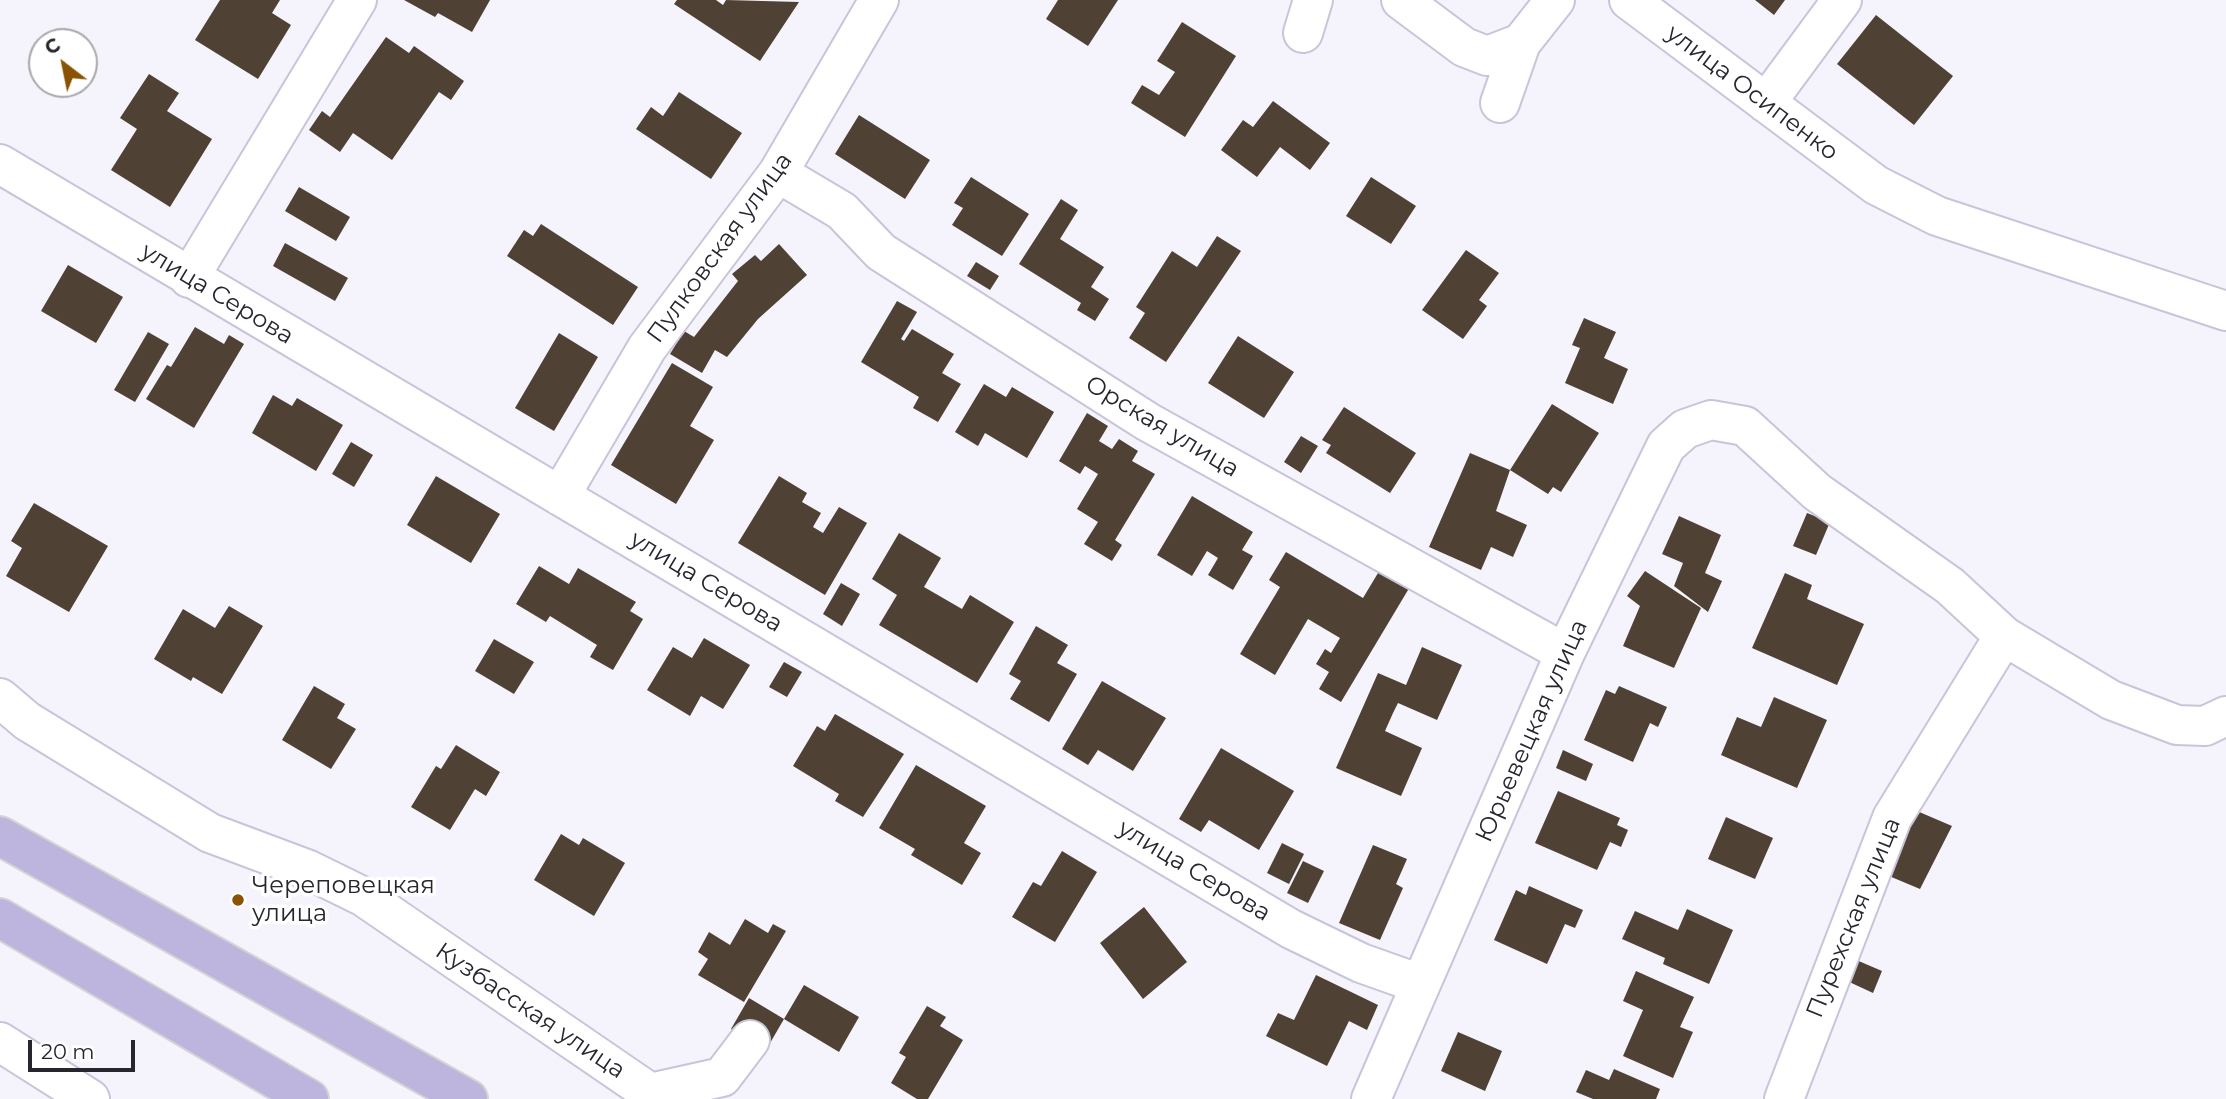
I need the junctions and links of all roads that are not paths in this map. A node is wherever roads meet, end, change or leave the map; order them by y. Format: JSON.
{"nodes":[{"id":1,"x":357,"y":0,"type":"edge"},
{"id":2,"x":879,"y":0,"type":"edge"},
{"id":3,"x":1401,"y":0,"type":"edge"},
{"id":4,"x":1555,"y":0,"type":"edge"},
{"id":5,"x":1629,"y":0,"type":"edge"},
{"id":6,"x":1842,"y":0,"type":"edge"},
{"id":7,"x":1521,"y":43,"type":"junction"},
{"id":8,"x":1500,"y":103,"type":"dead end"},
{"id":9,"x":1766,"y":103,"type":"junction"},
{"id":10,"x":0,"y":164,"type":"edge"},
{"id":11,"x":778,"y":173,"type":"junction"},
{"id":12,"x":189,"y":278,"type":"junction"},
{"id":13,"x":2226,"y":312,"type":"edge"},
{"id":14,"x":560,"y":496,"type":"junction"},
{"id":15,"x":2004,"y":636,"type":"junction"},
{"id":16,"x":1565,"y":653,"type":"junction"},
{"id":17,"x":0,"y":698,"type":"edge"},
{"id":18,"x":2226,"y":716,"type":"edge"},
{"id":19,"x":8,"y":839,"type":"edge"},
{"id":20,"x":0,"y":918,"type":"edge"},
{"id":21,"x":1420,"y":984,"type":"junction"},
{"id":22,"x":750,"y":1040,"type":"dead end"},
{"id":23,"x":0,"y":1042,"type":"edge"},
{"id":24,"x":654,"y":1096,"type":"edge"},
{"id":25,"x":90,"y":1099,"type":"edge"},
{"id":26,"x":309,"y":1099,"type":"edge"},
{"id":27,"x":468,"y":1099,"type":"edge"},
{"id":28,"x":1371,"y":1099,"type":"edge"},
{"id":29,"x":1784,"y":1099,"type":"edge"}],
"edges":[{"from":1,"to":12,"type":"street"},
{"from":2,"to":11,"type":"street","name":"Пулковская улица"},
{"from":3,"to":7,"type":"street"},
{"from":4,"to":7,"type":"street"},
{"from":5,"to":9,"type":"street","name":"улица Осипенко"},
{"from":6,"to":9,"type":"street"},
{"from":7,"to":8,"type":"street"},
{"from":9,"to":13,"type":"street","name":"улица Осипенко"},
{"from":10,"to":12,"type":"street","name":"улица Серова"},
{"from":11,"to":14,"type":"street","name":"Пулковская улица"},
{"from":11,"to":16,"type":"street","name":"Орская улица"},
{"from":12,"to":14,"type":"street","name":"улица Серова"},
{"from":14,"to":21,"type":"street","name":"улица Серова"},
{"from":15,"to":16,"type":"street","name":"Юрьевецкая улица"},
{"from":15,"to":18,"type":"street"},
{"from":15,"to":29,"type":"street","name":"Пурехская улица"},
{"from":16,"to":21,"type":"street","name":"Юрьевецкая улица"},
{"from":17,"to":24,"type":"street","name":"Кузбасская улица"},
{"from":19,"to":27,"type":"main road"},
{"from":20,"to":26,"type":"main road"},
{"from":21,"to":28,"type":"street","name":"Юрьевецкая улица"},
{"from":22,"to":24,"type":"street"},
{"from":23,"to":25,"type":"street"}]}
